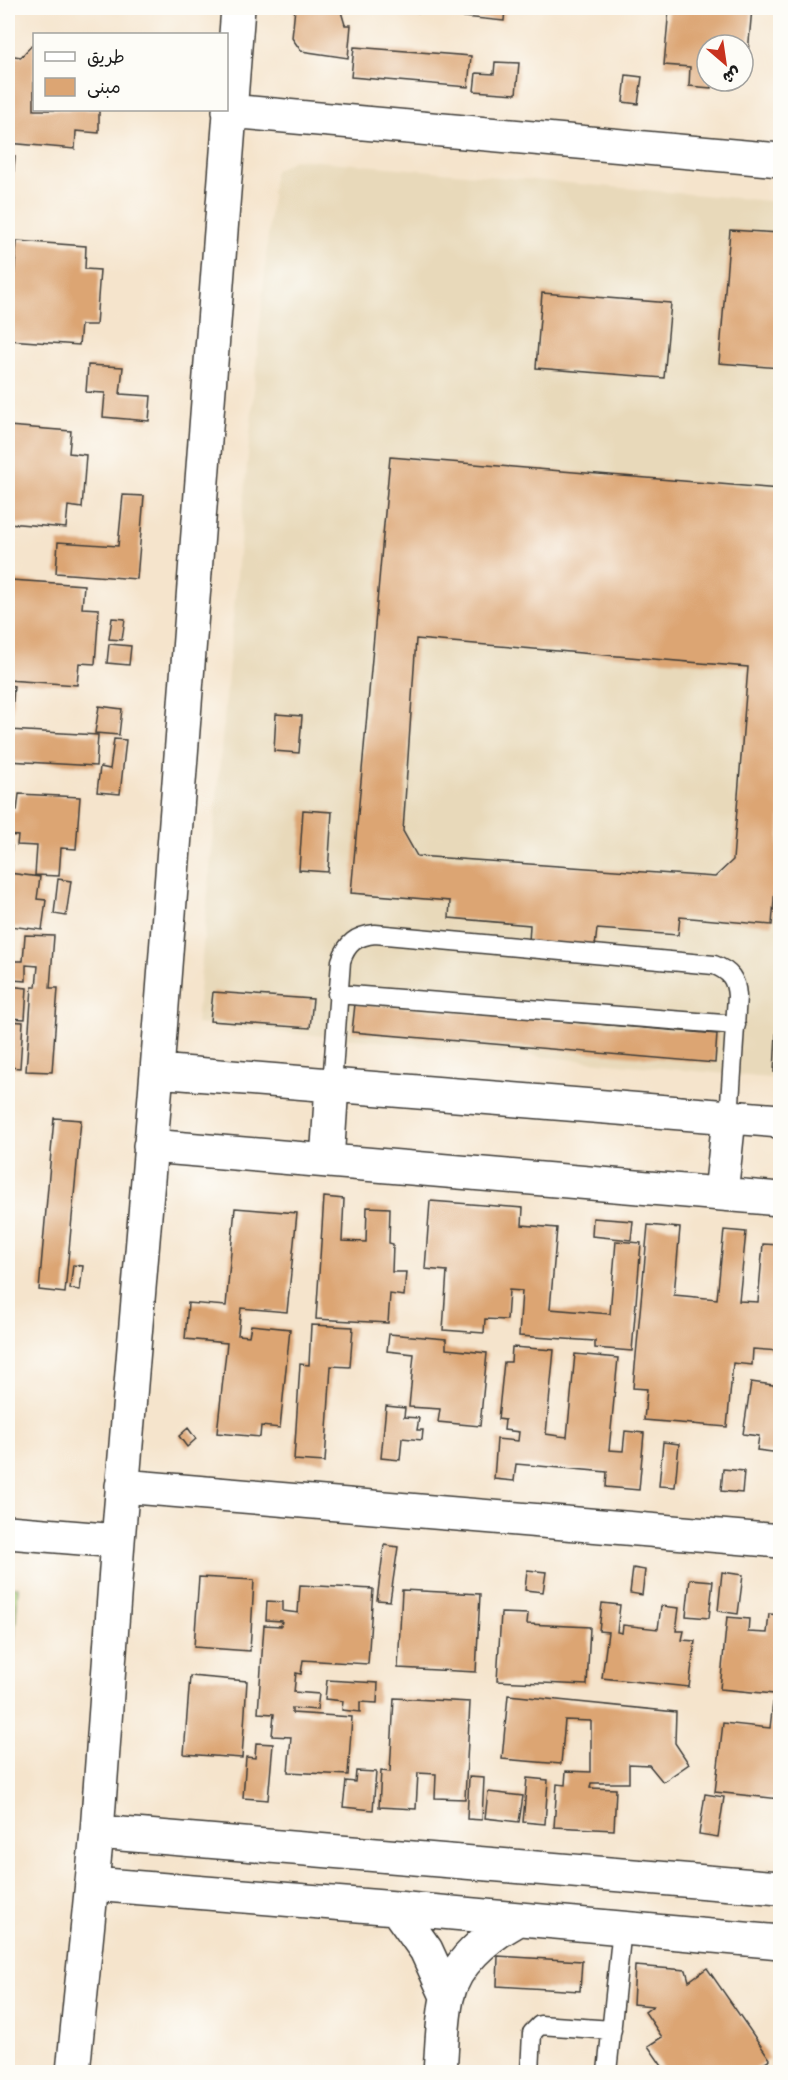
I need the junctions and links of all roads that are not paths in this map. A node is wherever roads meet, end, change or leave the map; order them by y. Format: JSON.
{"nodes":[{"id":1,"x":238,"y":8,"type":"edge"},
{"id":2,"x":229,"y":111,"type":"junction"},
{"id":3,"x":780,"y":160,"type":"edge"},
{"id":4,"x":337,"y":994,"type":"junction"},
{"id":5,"x":736,"y":1025,"type":"junction"},
{"id":6,"x":157,"y":1071,"type":"junction"},
{"id":7,"x":332,"y":1085,"type":"junction"},
{"id":8,"x":729,"y":1118,"type":"junction"},
{"id":9,"x":780,"y":1121,"type":"edge"},
{"id":10,"x":150,"y":1146,"type":"junction"},
{"id":11,"x":327,"y":1161,"type":"junction"},
{"id":12,"x":721,"y":1194,"type":"junction"},
{"id":13,"x":780,"y":1199,"type":"edge"},
{"id":14,"x":122,"y":1485,"type":"junction"},
{"id":15,"x":8,"y":1532,"type":"edge"},
{"id":16,"x":118,"y":1541,"type":"junction"},
{"id":17,"x":780,"y":1541,"type":"edge"},
{"id":18,"x":97,"y":1832,"type":"junction"},
{"id":19,"x":92,"y":1884,"type":"junction"},
{"id":20,"x":780,"y":1888,"type":"edge"},
{"id":21,"x":396,"y":1908,"type":"junction"},
{"id":22,"x":517,"y":1920,"type":"junction"},
{"id":23,"x":622,"y":1928,"type":"junction"},
{"id":24,"x":780,"y":1942,"type":"edge"},
{"id":25,"x":447,"y":1996,"type":"junction"},
{"id":26,"x":612,"y":2030,"type":"junction"},
{"id":27,"x":73,"y":2073,"type":"edge"},
{"id":28,"x":440,"y":2073,"type":"edge"},
{"id":29,"x":530,"y":2073,"type":"edge"},
{"id":30,"x":607,"y":2073,"type":"edge"}],
"edges":[{"from":1,"to":2,"type":"street"},
{"from":2,"to":3,"type":"street"},
{"from":2,"to":6,"type":"street"},
{"from":4,"to":5,"type":"lane"},
{"from":4,"to":5,"type":"lane"},
{"from":4,"to":7,"type":"lane"},
{"from":5,"to":8,"type":"lane"},
{"from":6,"to":7,"type":"street"},
{"from":6,"to":10,"type":"street"},
{"from":7,"to":8,"type":"street"},
{"from":7,"to":11,"type":"street"},
{"from":8,"to":9,"type":"street"},
{"from":8,"to":12,"type":"street"},
{"from":10,"to":11,"type":"street"},
{"from":10,"to":14,"type":"street"},
{"from":11,"to":12,"type":"street"},
{"from":12,"to":13,"type":"street"},
{"from":14,"to":16,"type":"street"},
{"from":14,"to":17,"type":"street"},
{"from":15,"to":16,"type":"street"},
{"from":16,"to":18,"type":"street"},
{"from":18,"to":19,"type":"street"},
{"from":18,"to":20,"type":"street"},
{"from":19,"to":21,"type":"street"},
{"from":19,"to":27,"type":"street"},
{"from":21,"to":22,"type":"street"},
{"from":21,"to":25,"type":"street"},
{"from":22,"to":23,"type":"street"},
{"from":22,"to":25,"type":"street"},
{"from":23,"to":24,"type":"street"},
{"from":23,"to":26,"type":"lane"},
{"from":25,"to":28,"type":"street"},
{"from":26,"to":29,"type":"lane"},
{"from":26,"to":30,"type":"lane"}]}
